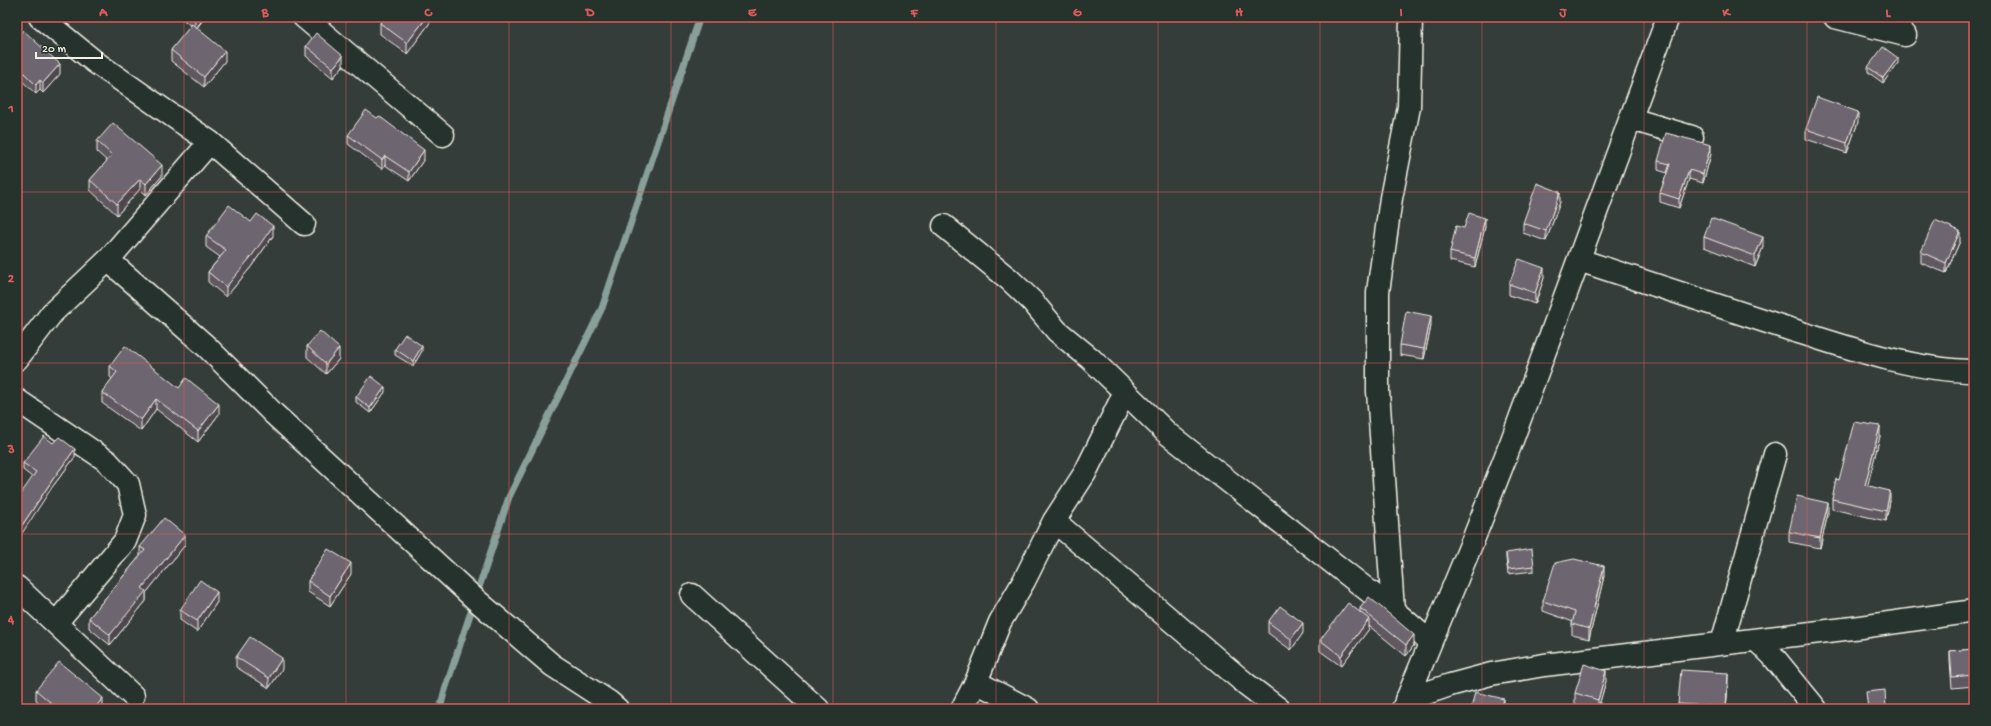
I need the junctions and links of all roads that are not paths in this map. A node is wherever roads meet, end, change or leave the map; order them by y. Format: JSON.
{"nodes":[{"id":1,"x":40,"y":17,"type":"edge"},
{"id":2,"x":304,"y":17,"type":"edge"},
{"id":3,"x":1411,"y":17,"type":"edge"},
{"id":4,"x":1668,"y":17,"type":"edge"},
{"id":5,"x":1835,"y":17,"type":"edge"},
{"id":6,"x":1905,"y":35,"type":"dead end"},
{"id":7,"x":1631,"y":118,"type":"junction"},
{"id":8,"x":443,"y":135,"type":"dead end"},
{"id":9,"x":1692,"y":137,"type":"dead end"},
{"id":10,"x":210,"y":142,"type":"junction"},
{"id":11,"x":304,"y":224,"type":"dead end"},
{"id":12,"x":944,"y":226,"type":"dead end"},
{"id":13,"x":108,"y":260,"type":"junction"},
{"id":14,"x":1579,"y":260,"type":"junction"},
{"id":15,"x":17,"y":359,"type":"edge"},
{"id":16,"x":1974,"y":371,"type":"edge"},
{"id":17,"x":1125,"y":392,"type":"junction"},
{"id":18,"x":17,"y":400,"type":"edge"},
{"id":19,"x":1775,"y":454,"type":"dead end"},
{"id":20,"x":1054,"y":521,"type":"junction"},
{"id":21,"x":17,"y":587,"type":"edge"},
{"id":22,"x":692,"y":595,"type":"dead end"},
{"id":23,"x":1393,"y":610,"type":"junction"},
{"id":24,"x":1974,"y":611,"type":"edge"},
{"id":25,"x":56,"y":623,"type":"junction"},
{"id":26,"x":1756,"y":640,"type":"junction"},
{"id":27,"x":1430,"y":642,"type":"junction"},
{"id":28,"x":1722,"y":643,"type":"junction"},
{"id":29,"x":976,"y":682,"type":"junction"},
{"id":30,"x":133,"y":696,"type":"dead end"},
{"id":31,"x":1404,"y":705,"type":"edge"},
{"id":32,"x":617,"y":709,"type":"edge"},
{"id":33,"x":818,"y":709,"type":"edge"},
{"id":34,"x":962,"y":709,"type":"edge"},
{"id":35,"x":1028,"y":709,"type":"edge"},
{"id":36,"x":1279,"y":709,"type":"edge"},
{"id":37,"x":1816,"y":709,"type":"edge"}],
"edges":[{"from":1,"to":10,"type":"street"},
{"from":2,"to":8,"type":"street"},
{"from":3,"to":23,"type":"street"},
{"from":4,"to":7,"type":"street"},
{"from":5,"to":6,"type":"street"},
{"from":7,"to":9,"type":"street"},
{"from":7,"to":14,"type":"street"},
{"from":10,"to":11,"type":"street"},
{"from":10,"to":13,"type":"street"},
{"from":12,"to":17,"type":"street"},
{"from":13,"to":15,"type":"street"},
{"from":13,"to":32,"type":"street"},
{"from":14,"to":16,"type":"street"},
{"from":14,"to":27,"type":"street"},
{"from":17,"to":20,"type":"street"},
{"from":17,"to":23,"type":"street"},
{"from":18,"to":25,"type":"street"},
{"from":19,"to":28,"type":"street"},
{"from":20,"to":29,"type":"street"},
{"from":20,"to":36,"type":"street"},
{"from":21,"to":25,"type":"street"},
{"from":22,"to":33,"type":"street"},
{"from":23,"to":27,"type":"street"},
{"from":24,"to":26,"type":"street"},
{"from":25,"to":30,"type":"street"},
{"from":26,"to":28,"type":"street"},
{"from":26,"to":37,"type":"street"},
{"from":27,"to":31,"type":"street"},
{"from":28,"to":31,"type":"street"},
{"from":29,"to":34,"type":"street"},
{"from":29,"to":35,"type":"street"}]}
